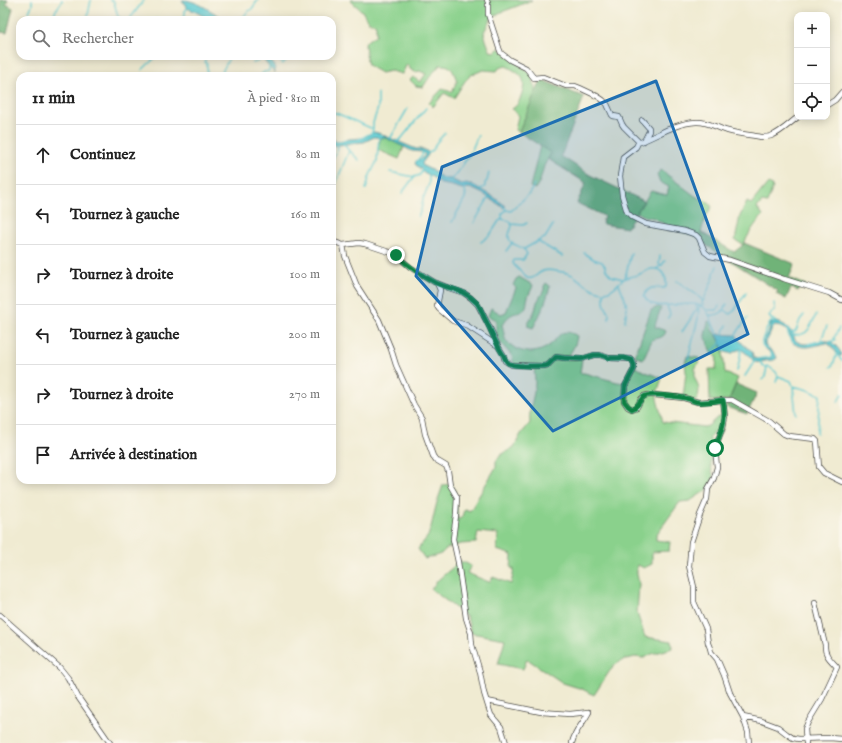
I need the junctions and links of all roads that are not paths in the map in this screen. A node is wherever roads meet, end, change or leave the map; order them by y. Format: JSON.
{"nodes":[{"id":1,"x":487,"y":0,"type":"edge"},
{"id":2,"x":842,"y":92,"type":"edge"},
{"id":3,"x":830,"y":103,"type":"edge"},
{"id":4,"x":642,"y":120,"type":"dead end"},
{"id":5,"x":794,"y":120,"type":"edge"},
{"id":6,"x":644,"y":141,"type":"junction"},
{"id":7,"x":638,"y":143,"type":"junction"},
{"id":8,"x":336,"y":242,"type":"edge"},
{"id":9,"x":343,"y":245,"type":"junction"},
{"id":10,"x":436,"y":283,"type":"junction"},
{"id":11,"x":842,"y":300,"type":"edge"},
{"id":12,"x":498,"y":346,"type":"junction"},
{"id":13,"x":723,"y":400,"type":"junction"},
{"id":14,"x":842,"y":482,"type":"edge"},
{"id":15,"x":815,"y":603,"type":"dead end"},
{"id":16,"x":0,"y":615,"type":"edge"},
{"id":17,"x":487,"y":701,"type":"junction"},
{"id":18,"x":743,"y":717,"type":"junction"},
{"id":19,"x":842,"y":739,"type":"edge"},
{"id":20,"x":806,"y":741,"type":"edge"},
{"id":21,"x":110,"y":743,"type":"edge"},
{"id":22,"x":506,"y":743,"type":"edge"},
{"id":23,"x":572,"y":743,"type":"edge"},
{"id":24,"x":749,"y":743,"type":"edge"}],
"edges":[{"from":1,"to":7,"type":"street"},
{"from":2,"to":3,"type":"street"},
{"from":4,"to":6,"type":"street"},
{"from":5,"to":6,"type":"street"},
{"from":6,"to":7,"type":"street"},
{"from":7,"to":11,"type":"street"},
{"from":8,"to":9,"type":"street"},
{"from":9,"to":10,"type":"street"},
{"from":9,"to":17,"type":"street"},
{"from":10,"to":12,"type":"street"},
{"from":10,"to":12,"type":"street"},
{"from":12,"to":13,"type":"street"},
{"from":13,"to":14,"type":"street"},
{"from":13,"to":18,"type":"street"},
{"from":15,"to":20,"type":"street"},
{"from":16,"to":21,"type":"street"},
{"from":17,"to":22,"type":"street"},
{"from":17,"to":23,"type":"street"},
{"from":18,"to":20,"type":"street"},
{"from":18,"to":24,"type":"street"},
{"from":19,"to":20,"type":"street"}]}
